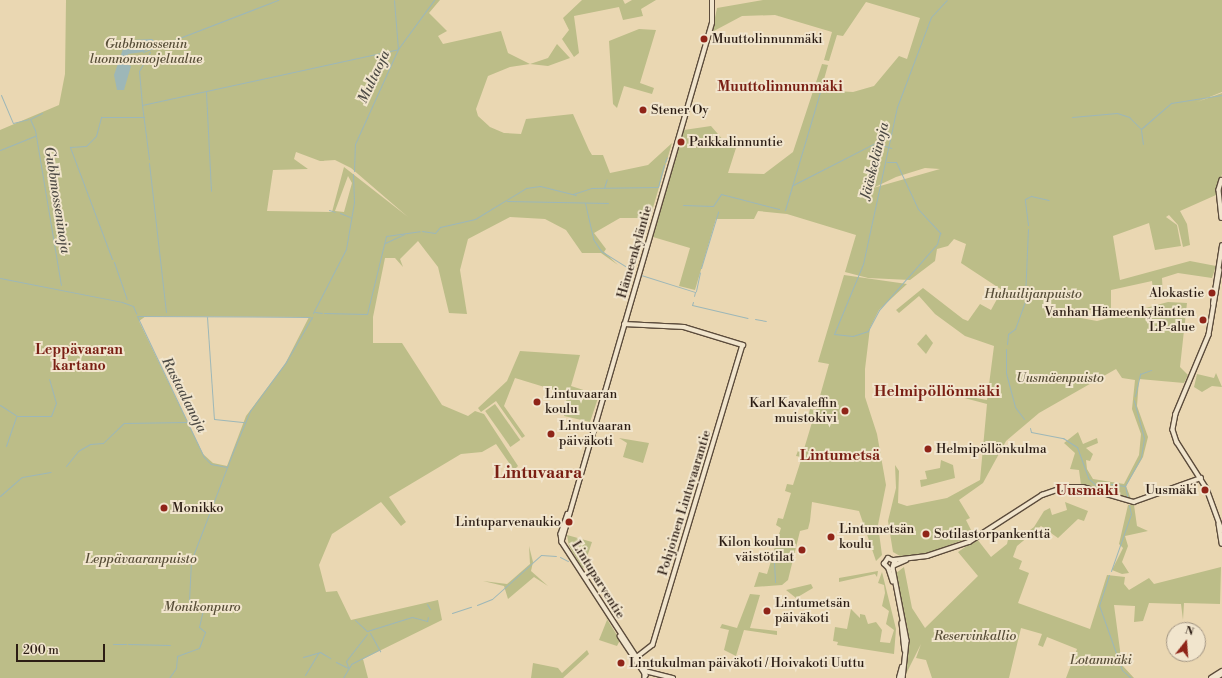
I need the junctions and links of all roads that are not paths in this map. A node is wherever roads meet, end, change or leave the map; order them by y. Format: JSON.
{"nodes":[{"id":1,"x":712,"y":0,"type":"edge"},
{"id":2,"x":1222,"y":180,"type":"edge"},
{"id":3,"x":1222,"y":189,"type":"edge"},
{"id":4,"x":1220,"y":194,"type":"junction"},
{"id":5,"x":1222,"y":218,"type":"edge"},
{"id":6,"x":1222,"y":246,"type":"edge"},
{"id":7,"x":1222,"y":256,"type":"edge"},
{"id":8,"x":624,"y":324,"type":"junction"},
{"id":9,"x":1201,"y":478,"type":"junction"},
{"id":10,"x":1219,"y":523,"type":"junction"},
{"id":11,"x":1222,"y":530,"type":"edge"},
{"id":12,"x":562,"y":540,"type":"joint"},
{"id":13,"x":1222,"y":544,"type":"edge"},
{"id":14,"x":894,"y":560,"type":"junction"},
{"id":15,"x":906,"y":560,"type":"junction"},
{"id":16,"x":892,"y":568,"type":"junction"},
{"id":17,"x":636,"y":658,"type":"junction"},
{"id":18,"x":904,"y":661,"type":"junction"},
{"id":19,"x":1222,"y":673,"type":"edge"},
{"id":20,"x":644,"y":675,"type":"edge"},
{"id":21,"x":673,"y":678,"type":"edge"},
{"id":22,"x":899,"y":678,"type":"edge"},
{"id":23,"x":903,"y":678,"type":"edge"},
{"id":24,"x":1211,"y":678,"type":"edge"},
{"id":25,"x":1216,"y":678,"type":"edge"}],
"edges":[{"from":1,"to":8,"type":"street","name":"Hämeenkyläntie"},
{"from":2,"to":4,"type":"street"},
{"from":3,"to":4,"type":"street"},
{"from":4,"to":5,"type":"street"},
{"from":6,"to":7,"type":"street"},
{"from":7,"to":9,"type":"street"},
{"from":8,"to":12,"type":"street","name":"Hämeenkyläntie"},
{"from":8,"to":17,"type":"street","name":"Pohjoinen Lintuvaarantie"},
{"from":9,"to":10,"type":"street"},
{"from":9,"to":15,"type":"street"},
{"from":10,"to":11,"type":"street"},
{"from":10,"to":13,"type":"street"},
{"from":12,"to":17,"type":"street","name":"Lintuparventie"},
{"from":14,"to":15,"type":"street"},
{"from":14,"to":16,"type":"street"},
{"from":14,"to":16,"type":"street"},
{"from":15,"to":16,"type":"street"},
{"from":16,"to":18,"type":"street"},
{"from":17,"to":20,"type":"street","name":"Lintuparventie"},
{"from":18,"to":22,"type":"street"},
{"from":18,"to":23,"type":"street"},
{"from":19,"to":24,"type":"street"},
{"from":19,"to":25,"type":"street"},
{"from":20,"to":21,"type":"street"}]}
